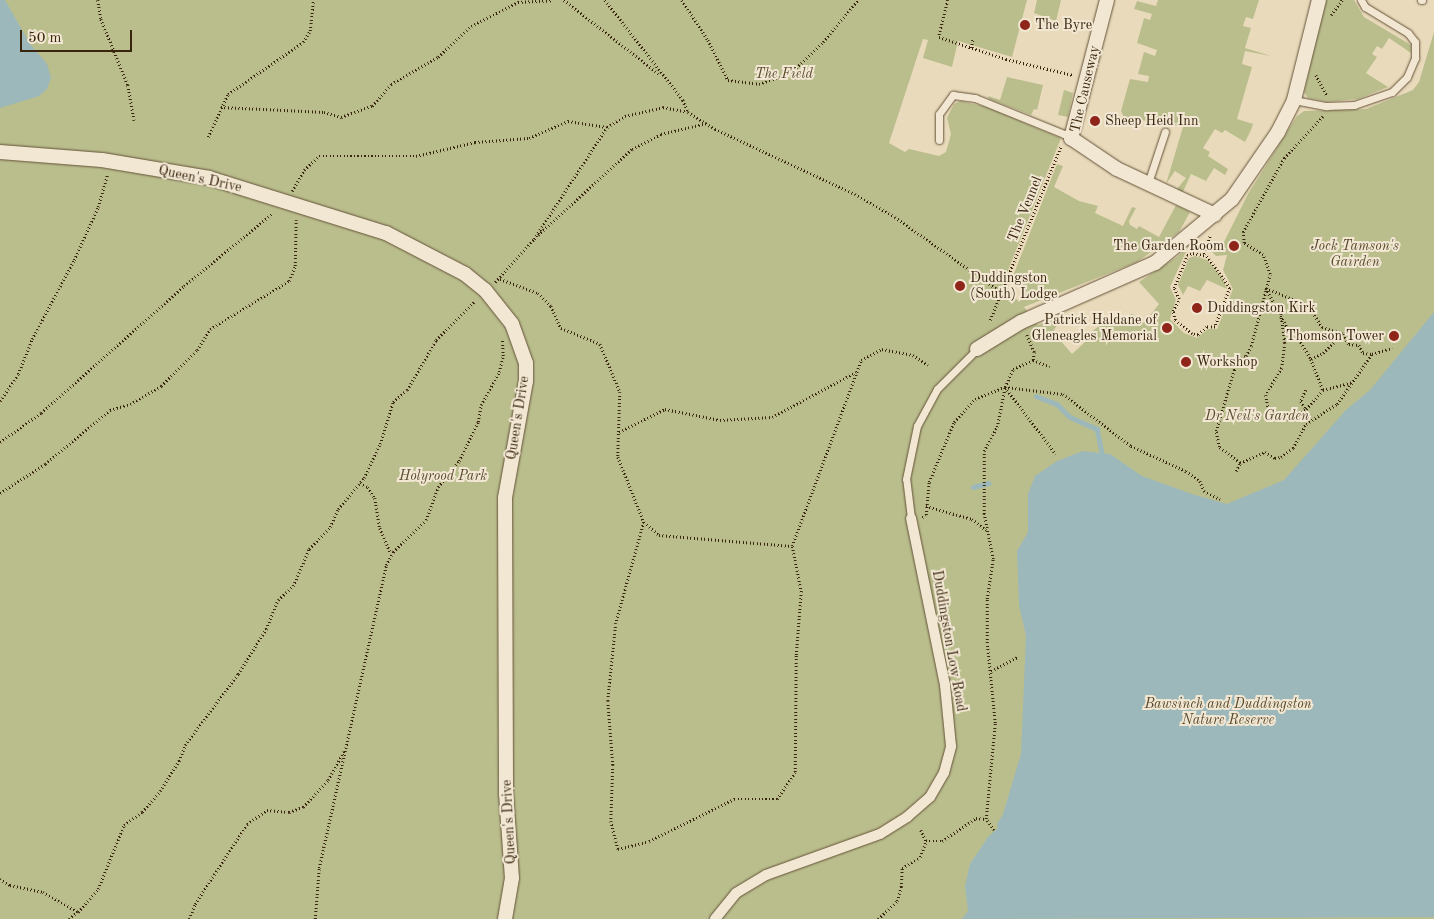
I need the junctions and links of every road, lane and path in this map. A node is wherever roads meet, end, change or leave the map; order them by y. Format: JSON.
{"nodes":[{"id":1,"x":98,"y":0,"type":"edge"},
{"id":2,"x":313,"y":0,"type":"edge"},
{"id":3,"x":553,"y":0,"type":"edge"},
{"id":4,"x":564,"y":0,"type":"edge"},
{"id":5,"x":605,"y":0,"type":"edge"},
{"id":6,"x":682,"y":0,"type":"edge"},
{"id":7,"x":858,"y":0,"type":"edge"},
{"id":8,"x":948,"y":0,"type":"edge"},
{"id":9,"x":1107,"y":0,"type":"edge"},
{"id":10,"x":1319,"y":0,"type":"edge"},
{"id":11,"x":1342,"y":0,"type":"edge"},
{"id":12,"x":1361,"y":0,"type":"edge"},
{"id":13,"x":1330,"y":18,"type":"dead end"},
{"id":14,"x":973,"y":38,"type":"dead end"},
{"id":15,"x":971,"y":48,"type":"junction"},
{"id":16,"x":1315,"y":72,"type":"dead end"},
{"id":17,"x":663,"y":76,"type":"junction"},
{"id":18,"x":1086,"y":78,"type":"junction"},
{"id":19,"x":1294,"y":100,"type":"junction"},
{"id":20,"x":221,"y":106,"type":"junction"},
{"id":21,"x":1326,"y":106,"type":"junction"},
{"id":22,"x":688,"y":112,"type":"junction"},
{"id":23,"x":134,"y":120,"type":"dead end"},
{"id":24,"x":707,"y":123,"type":"junction"},
{"id":25,"x":606,"y":127,"type":"junction"},
{"id":26,"x":1165,"y":132,"type":"dead end"},
{"id":27,"x":1072,"y":135,"type":"junction"},
{"id":28,"x":208,"y":137,"type":"dead end"},
{"id":29,"x":939,"y":140,"type":"dead end"},
{"id":30,"x":0,"y":152,"type":"edge"},
{"id":31,"x":109,"y":161,"type":"junction"},
{"id":32,"x":1148,"y":183,"type":"junction"},
{"id":33,"x":292,"y":203,"type":"junction"},
{"id":34,"x":1215,"y":215,"type":"junction"},
{"id":35,"x":534,"y":239,"type":"junction"},
{"id":36,"x":1207,"y":256,"type":"joint"},
{"id":37,"x":1266,"y":288,"type":"junction"},
{"id":38,"x":485,"y":290,"type":"junction"},
{"id":39,"x":1001,"y":292,"type":"junction"},
{"id":40,"x":1281,"y":314,"type":"junction"},
{"id":41,"x":990,"y":320,"type":"dead end"},
{"id":42,"x":512,"y":324,"type":"junction"},
{"id":43,"x":1023,"y":327,"type":"dead end"},
{"id":44,"x":1343,"y":334,"type":"junction"},
{"id":45,"x":1392,"y":348,"type":"dead end"},
{"id":46,"x":978,"y":349,"type":"joint"},
{"id":47,"x":1372,"y":354,"type":"junction"},
{"id":48,"x":1311,"y":359,"type":"junction"},
{"id":49,"x":1033,"y":360,"type":"junction"},
{"id":50,"x":928,"y":365,"type":"dead end"},
{"id":51,"x":1050,"y":367,"type":"dead end"},
{"id":52,"x":857,"y":371,"type":"junction"},
{"id":53,"x":1352,"y":382,"type":"junction"},
{"id":54,"x":1005,"y":388,"type":"junction"},
{"id":55,"x":1306,"y":390,"type":"dead end"},
{"id":56,"x":1323,"y":390,"type":"junction"},
{"id":57,"x":0,"y":401,"type":"edge"},
{"id":58,"x":1306,"y":408,"type":"junction"},
{"id":59,"x":619,"y":432,"type":"junction"},
{"id":60,"x":0,"y":442,"type":"edge"},
{"id":61,"x":1056,"y":454,"type":"dead end"},
{"id":62,"x":1240,"y":463,"type":"junction"},
{"id":63,"x":1236,"y":471,"type":"dead end"},
{"id":64,"x":360,"y":484,"type":"junction"},
{"id":65,"x":0,"y":493,"type":"edge"},
{"id":66,"x":1220,"y":499,"type":"dead end"},
{"id":67,"x":926,"y":506,"type":"junction"},
{"id":68,"x":911,"y":518,"type":"junction"},
{"id":69,"x":644,"y":522,"type":"junction"},
{"id":70,"x":988,"y":532,"type":"junction"},
{"id":71,"x":792,"y":546,"type":"junction"},
{"id":72,"x":392,"y":555,"type":"junction"},
{"id":73,"x":1017,"y":657,"type":"dead end"},
{"id":74,"x":991,"y":671,"type":"junction"},
{"id":75,"x":346,"y":747,"type":"junction"},
{"id":76,"x":986,"y":819,"type":"junction"},
{"id":77,"x":921,"y":830,"type":"dead end"},
{"id":78,"x":994,"y":830,"type":"dead end"},
{"id":79,"x":926,"y":840,"type":"junction"},
{"id":80,"x":0,"y":879,"type":"edge"},
{"id":81,"x":78,"y":912,"type":"junction"},
{"id":82,"x":69,"y":919,"type":"edge"},
{"id":83,"x":189,"y":919,"type":"edge"},
{"id":84,"x":315,"y":919,"type":"edge"},
{"id":85,"x":505,"y":919,"type":"edge"},
{"id":86,"x":715,"y":919,"type":"edge"},
{"id":87,"x":878,"y":919,"type":"edge"}],
"edges":[{"from":1,"to":23,"type":"path"},
{"from":2,"to":20,"type":"path"},
{"from":3,"to":20,"type":"path"},
{"from":4,"to":17,"type":"path"},
{"from":5,"to":17,"type":"path"},
{"from":6,"to":7,"type":"path"},
{"from":8,"to":15,"type":"path"},
{"from":9,"to":18,"type":"street","name":"The Causeway"},
{"from":10,"to":19,"type":"street"},
{"from":11,"to":13,"type":"path"},
{"from":12,"to":21,"type":"lane"},
{"from":14,"to":15,"type":"path"},
{"from":15,"to":18,"type":"path"},
{"from":16,"to":21,"type":"path"},
{"from":17,"to":22,"type":"path"},
{"from":18,"to":27,"type":"street","name":"The Causeway"},
{"from":19,"to":21,"type":"lane"},
{"from":19,"to":34,"type":"street"},
{"from":20,"to":28,"type":"path"},
{"from":21,"to":37,"type":"path"},
{"from":22,"to":24,"type":"path"},
{"from":22,"to":25,"type":"path"},
{"from":24,"to":35,"type":"path"},
{"from":24,"to":39,"type":"path"},
{"from":25,"to":33,"type":"path"},
{"from":25,"to":35,"type":"path"},
{"from":26,"to":32,"type":"lane"},
{"from":27,"to":29,"type":"lane"},
{"from":27,"to":32,"type":"street","name":"The Causeway"},
{"from":27,"to":39,"type":"path","name":"The Vennel"},
{"from":30,"to":31,"type":"street","name":"Queen's Drive"},
{"from":31,"to":33,"type":"street","name":"Queen's Drive"},
{"from":31,"to":57,"type":"path"},
{"from":32,"to":34,"type":"street","name":"The Causeway"},
{"from":33,"to":38,"type":"street","name":"Queen's Drive"},
{"from":33,"to":60,"type":"path"},
{"from":33,"to":65,"type":"path"},
{"from":34,"to":46,"type":"street"},
{"from":35,"to":59,"type":"path"},
{"from":36,"to":36,"type":"path"},
{"from":37,"to":40,"type":"path"},
{"from":37,"to":44,"type":"path"},
{"from":37,"to":62,"type":"path"},
{"from":38,"to":42,"type":"street","name":"Queen's Drive"},
{"from":38,"to":64,"type":"path"},
{"from":39,"to":41,"type":"path","name":"The Vennel"},
{"from":40,"to":48,"type":"path"},
{"from":40,"to":58,"type":"path"},
{"from":42,"to":72,"type":"path"},
{"from":42,"to":85,"type":"street","name":"Queen's Drive"},
{"from":43,"to":49,"type":"path"},
{"from":44,"to":47,"type":"path"},
{"from":44,"to":48,"type":"path"},
{"from":45,"to":47,"type":"path"},
{"from":46,"to":68,"type":"lane","name":"Duddingston Low Road"},
{"from":47,"to":53,"type":"path"},
{"from":48,"to":56,"type":"path"},
{"from":49,"to":51,"type":"path"},
{"from":49,"to":54,"type":"path"},
{"from":50,"to":52,"type":"path"},
{"from":52,"to":59,"type":"path"},
{"from":52,"to":71,"type":"path"},
{"from":53,"to":56,"type":"path"},
{"from":53,"to":62,"type":"path"},
{"from":54,"to":61,"type":"path"},
{"from":54,"to":66,"type":"path"},
{"from":54,"to":67,"type":"path"},
{"from":54,"to":70,"type":"path"},
{"from":55,"to":58,"type":"path"},
{"from":56,"to":58,"type":"path"},
{"from":59,"to":69,"type":"path"},
{"from":62,"to":63,"type":"path"},
{"from":64,"to":72,"type":"path"},
{"from":64,"to":81,"type":"path"},
{"from":67,"to":68,"type":"path"},
{"from":67,"to":70,"type":"path"},
{"from":68,"to":86,"type":"street","name":"Duddingston Low Road"},
{"from":69,"to":71,"type":"path"},
{"from":69,"to":71,"type":"path"},
{"from":70,"to":74,"type":"path"},
{"from":72,"to":75,"type":"path"},
{"from":73,"to":74,"type":"path"},
{"from":74,"to":76,"type":"path"},
{"from":75,"to":83,"type":"path"},
{"from":75,"to":84,"type":"path"},
{"from":76,"to":78,"type":"path"},
{"from":76,"to":79,"type":"path"},
{"from":77,"to":79,"type":"path"},
{"from":79,"to":87,"type":"path"},
{"from":80,"to":81,"type":"path"},
{"from":81,"to":82,"type":"path"}]}
